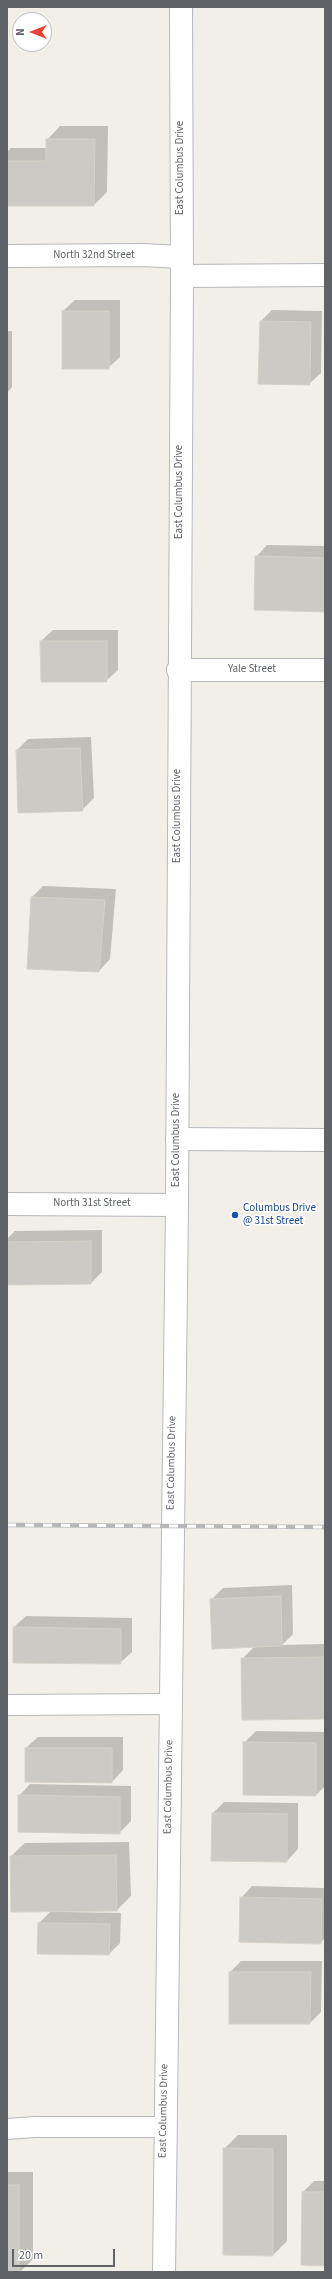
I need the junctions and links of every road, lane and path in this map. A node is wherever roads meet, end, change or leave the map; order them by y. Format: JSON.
{"nodes":[{"id":1,"x":181,"y":7,"type":"edge"},
{"id":2,"x":7,"y":256,"type":"edge"},
{"id":3,"x":181,"y":267,"type":"junction"},
{"id":4,"x":325,"y":275,"type":"edge"},
{"id":5,"x":178,"y":670,"type":"junction"},
{"id":6,"x":325,"y":670,"type":"edge"},
{"id":7,"x":176,"y":1139,"type":"junction"},
{"id":8,"x":325,"y":1140,"type":"edge"},
{"id":9,"x":7,"y":1204,"type":"edge"},
{"id":10,"x":176,"y":1204,"type":"junction"},
{"id":11,"x":170,"y":1704,"type":"junction"},
{"id":12,"x":7,"y":1705,"type":"edge"},
{"id":13,"x":164,"y":2127,"type":"junction"},
{"id":14,"x":7,"y":2129,"type":"edge"},
{"id":15,"x":164,"y":2272,"type":"edge"}],
"edges":[{"from":1,"to":3,"type":"main road","name":"East Columbus Drive"},
{"from":2,"to":3,"type":"main road","name":"North 32nd Street"},
{"from":3,"to":4,"type":"main road","name":"North 32nd Street"},
{"from":3,"to":5,"type":"main road","name":"East Columbus Drive"},
{"from":5,"to":6,"type":"main road","name":"Yale Street"},
{"from":5,"to":7,"type":"main road","name":"East Columbus Drive"},
{"from":7,"to":8,"type":"main road"},
{"from":7,"to":10,"type":"main road","name":"East Columbus Drive"},
{"from":9,"to":10,"type":"main road","name":"North 31st Street"},
{"from":10,"to":11,"type":"main road","name":"East Columbus Drive"},
{"from":11,"to":12,"type":"lane"},
{"from":11,"to":13,"type":"main road","name":"East Columbus Drive"},
{"from":13,"to":14,"type":"lane"},
{"from":13,"to":15,"type":"main road","name":"East Columbus Drive"}]}
